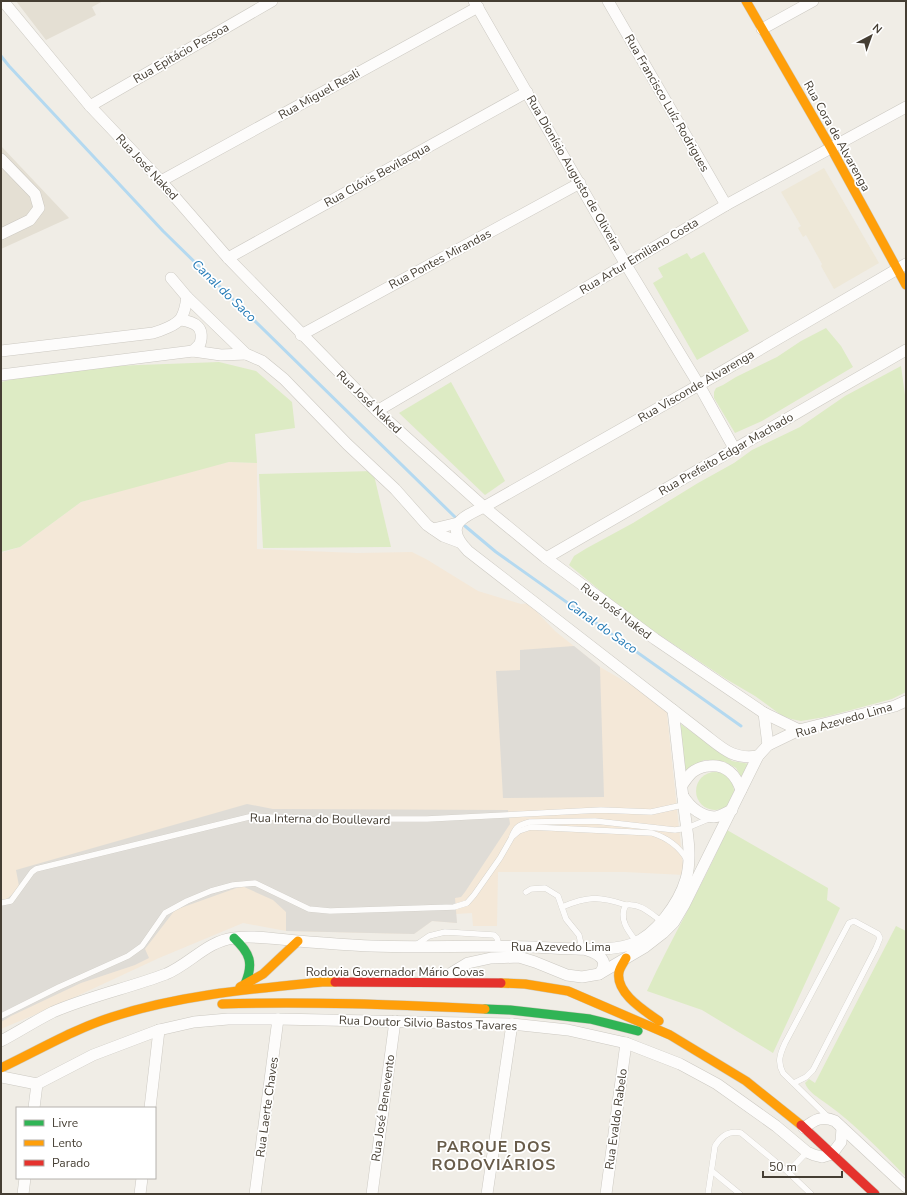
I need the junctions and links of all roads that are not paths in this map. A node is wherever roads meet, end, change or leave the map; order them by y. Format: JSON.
{"nodes":[{"id":1,"x":3,"y":1,"type":"edge"},
{"id":2,"x":608,"y":1,"type":"edge"},
{"id":3,"x":746,"y":1,"type":"edge"},
{"id":4,"x":813,"y":1,"type":"edge"},
{"id":5,"x":265,"y":3,"type":"edge"},
{"id":6,"x":476,"y":4,"type":"edge"},
{"id":7,"x":762,"y":30,"type":"junction"},
{"id":8,"x":527,"y":92,"type":"junction"},
{"id":9,"x":90,"y":106,"type":"junction"},
{"id":10,"x":906,"y":107,"type":"edge"},
{"id":11,"x":831,"y":148,"type":"junction"},
{"id":12,"x":1,"y":159,"type":"edge"},
{"id":13,"x":161,"y":181,"type":"junction"},
{"id":14,"x":580,"y":183,"type":"junction"},
{"id":15,"x":726,"y":205,"type":"junction"},
{"id":16,"x":1,"y":234,"type":"edge"},
{"id":17,"x":228,"y":258,"type":"junction"},
{"id":18,"x":626,"y":264,"type":"junction"},
{"id":19,"x":902,"y":267,"type":"edge"},
{"id":20,"x":171,"y":278,"type":"dead end"},
{"id":21,"x":906,"y":285,"type":"edge"},
{"id":22,"x":187,"y":297,"type":"junction"},
{"id":23,"x":181,"y":320,"type":"junction"},
{"id":24,"x":301,"y":335,"type":"junction"},
{"id":25,"x":906,"y":350,"type":"edge"},
{"id":26,"x":1,"y":351,"type":"edge"},
{"id":27,"x":193,"y":351,"type":"junction"},
{"id":28,"x":246,"y":354,"type":"junction"},
{"id":29,"x":1,"y":375,"type":"edge"},
{"id":30,"x":699,"y":385,"type":"junction"},
{"id":31,"x":377,"y":411,"type":"junction"},
{"id":32,"x":734,"y":448,"type":"junction"},
{"id":33,"x":484,"y":507,"type":"junction"},
{"id":34,"x":458,"y":523,"type":"junction"},
{"id":35,"x":433,"y":529,"type":"junction"},
{"id":36,"x":459,"y":542,"type":"junction"},
{"id":37,"x":546,"y":558,"type":"junction"},
{"id":38,"x":906,"y":701,"type":"edge"},
{"id":39,"x":673,"y":710,"type":"junction"},
{"id":40,"x":764,"y":714,"type":"junction"},
{"id":41,"x":800,"y":730,"type":"junction"},
{"id":42,"x":768,"y":744,"type":"junction"},
{"id":43,"x":758,"y":756,"type":"junction"},
{"id":44,"x":741,"y":790,"type":"junction"},
{"id":45,"x":683,"y":796,"type":"junction"},
{"id":46,"x":732,"y":810,"type":"junction"},
{"id":47,"x":714,"y":817,"type":"junction"},
{"id":48,"x":687,"y":828,"type":"junction"},
{"id":49,"x":512,"y":837,"type":"junction"},
{"id":50,"x":689,"y":864,"type":"junction"},
{"id":51,"x":526,"y":892,"type":"dead end"},
{"id":52,"x":1,"y":903,"type":"edge"},
{"id":53,"x":626,"y":904,"type":"junction"},
{"id":54,"x":562,"y":906,"type":"junction"},
{"id":55,"x":661,"y":921,"type":"junction"},
{"id":56,"x":234,"y":938,"type":"junction"},
{"id":57,"x":298,"y":941,"type":"junction"},
{"id":58,"x":636,"y":942,"type":"junction"},
{"id":59,"x":582,"y":948,"type":"junction"},
{"id":60,"x":626,"y":958,"type":"junction"},
{"id":61,"x":599,"y":974,"type":"junction"},
{"id":62,"x":438,"y":982,"type":"junction"},
{"id":63,"x":245,"y":984,"type":"junction"},
{"id":64,"x":237,"y":990,"type":"junction"},
{"id":65,"x":338,"y":1003,"type":"junction"},
{"id":66,"x":210,"y":1005,"type":"dead end"},
{"id":67,"x":194,"y":1007,"type":"dead end"},
{"id":68,"x":171,"y":1011,"type":"dead end"},
{"id":69,"x":1,"y":1016,"type":"edge"},
{"id":70,"x":278,"y":1019,"type":"junction"},
{"id":71,"x":395,"y":1021,"type":"junction"},
{"id":72,"x":512,"y":1024,"type":"junction"},
{"id":73,"x":159,"y":1030,"type":"junction"},
{"id":74,"x":1,"y":1041,"type":"edge"},
{"id":75,"x":626,"y":1043,"type":"junction"},
{"id":76,"x":695,"y":1050,"type":"junction"},
{"id":77,"x":43,"y":1058,"type":"dead end"},
{"id":78,"x":1,"y":1074,"type":"edge"},
{"id":79,"x":794,"y":1083,"type":"junction"},
{"id":80,"x":37,"y":1084,"type":"junction"},
{"id":81,"x":34,"y":1107,"type":"edge"},
{"id":82,"x":150,"y":1107,"type":"edge"},
{"id":83,"x":829,"y":1118,"type":"junction"},
{"id":84,"x":804,"y":1128,"type":"junction"},
{"id":85,"x":842,"y":1128,"type":"junction"},
{"id":86,"x":807,"y":1152,"type":"junction"},
{"id":87,"x":832,"y":1154,"type":"junction"},
{"id":88,"x":712,"y":1172,"type":"junction"},
{"id":89,"x":788,"y":1172,"type":"junction"},
{"id":90,"x":25,"y":1179,"type":"edge"},
{"id":91,"x":142,"y":1179,"type":"edge"},
{"id":92,"x":906,"y":1187,"type":"edge"},
{"id":93,"x":23,"y":1194,"type":"edge"},
{"id":94,"x":140,"y":1194,"type":"edge"},
{"id":95,"x":255,"y":1194,"type":"edge"},
{"id":96,"x":372,"y":1194,"type":"edge"},
{"id":97,"x":487,"y":1194,"type":"edge"},
{"id":98,"x":606,"y":1194,"type":"edge"},
{"id":99,"x":708,"y":1194,"type":"edge"},
{"id":100,"x":740,"y":1194,"type":"edge"},
{"id":101,"x":810,"y":1194,"type":"edge"},
{"id":102,"x":875,"y":1194,"type":"edge"}],
"edges":[{"from":1,"to":9,"type":"street","name":"Rua José Naked"},
{"from":2,"to":15,"type":"street","name":"Rua Francisco Luíz Rodrigues"},
{"from":3,"to":7,"type":"main road","name":"Rua Cora de Alvarenga"},
{"from":4,"to":7,"type":"street"},
{"from":5,"to":9,"type":"street","name":"Rua Epitácio Pessoa"},
{"from":6,"to":8,"type":"street","name":"Rua Dionísio Augusto de Oliveira"},
{"from":6,"to":13,"type":"street","name":"Rua Miguel Reali"},
{"from":7,"to":11,"type":"main road","name":"Rua Cora de Alvarenga"},
{"from":8,"to":14,"type":"street","name":"Rua Dionísio Augusto de Oliveira"},
{"from":8,"to":17,"type":"street","name":"Rua Clóvis Bevilacqua"},
{"from":9,"to":13,"type":"street","name":"Rua José Naked"},
{"from":10,"to":11,"type":"street","name":"Rua Artur Emiliano Costa"},
{"from":11,"to":15,"type":"street","name":"Rua Artur Emiliano Costa"},
{"from":11,"to":19,"type":"main road","name":"Rua Cora de Alvarenga"},
{"from":12,"to":16,"type":"street"},
{"from":13,"to":17,"type":"street","name":"Rua José Naked"},
{"from":14,"to":18,"type":"street","name":"Rua Dionísio Augusto de Oliveira"},
{"from":14,"to":24,"type":"street","name":"Rua Pontes Mirandas"},
{"from":15,"to":18,"type":"street","name":"Rua Artur Emiliano Costa"},
{"from":17,"to":24,"type":"street","name":"Rua José Naked"},
{"from":18,"to":30,"type":"street","name":"Rua Dionísio Augusto de Oliveira"},
{"from":18,"to":31,"type":"street","name":"Rua Artur Emiliano Costa"},
{"from":19,"to":21,"type":"main road","name":"Rua Cora de Alvarenga"},
{"from":19,"to":30,"type":"street","name":"Rua Visconde Alvarenga"},
{"from":20,"to":22,"type":"street"},
{"from":22,"to":23,"type":"street"},
{"from":22,"to":28,"type":"street"},
{"from":23,"to":26,"type":"street"},
{"from":23,"to":27,"type":"street"},
{"from":24,"to":31,"type":"street","name":"Rua José Naked"},
{"from":25,"to":32,"type":"street","name":"Rua Prefeito Edgar Machado"},
{"from":27,"to":28,"type":"street"},
{"from":27,"to":29,"type":"street"},
{"from":28,"to":35,"type":"street"},
{"from":30,"to":32,"type":"street","name":"Rua Dionísio Augusto de Oliveira"},
{"from":30,"to":33,"type":"street","name":"Rua Visconde Alvarenga"},
{"from":31,"to":33,"type":"street","name":"Rua José Naked"},
{"from":32,"to":37,"type":"street","name":"Rua Prefeito Edgar Machado"},
{"from":33,"to":34,"type":"street","name":"Rua Visconde Alvarenga"},
{"from":33,"to":37,"type":"street","name":"Rua José Naked"},
{"from":34,"to":35,"type":"street"},
{"from":34,"to":36,"type":"street"},
{"from":35,"to":36,"type":"street"},
{"from":36,"to":39,"type":"street"},
{"from":37,"to":40,"type":"street","name":"Rua José Naked"},
{"from":38,"to":41,"type":"street","name":"Rua Azevedo Lima"},
{"from":39,"to":43,"type":"street"},
{"from":39,"to":45,"type":"street","name":"Rua Azevedo Lima"},
{"from":40,"to":41,"type":"street","name":"Rua José Naked"},
{"from":40,"to":42,"type":"street"},
{"from":41,"to":42,"type":"street","name":"Rua Azevedo Lima"},
{"from":42,"to":43,"type":"street","name":"Rua Azevedo Lima"},
{"from":43,"to":44,"type":"street","name":"Rua Azevedo Lima"},
{"from":44,"to":45,"type":"street"},
{"from":44,"to":46,"type":"street","name":"Rua Azevedo Lima"},
{"from":45,"to":47,"type":"street"},
{"from":45,"to":48,"type":"street","name":"Rua Azevedo Lima"},
{"from":45,"to":52,"type":"lane","name":"Rua Interna do Boullevard"},
{"from":46,"to":47,"type":"street"},
{"from":46,"to":60,"type":"street","name":"Rua Azevedo Lima"},
{"from":47,"to":48,"type":"lane"},
{"from":48,"to":49,"type":"lane"},
{"from":48,"to":50,"type":"street","name":"Rua Azevedo Lima"},
{"from":49,"to":50,"type":"lane"},
{"from":49,"to":69,"type":"lane"},
{"from":50,"to":55,"type":"street","name":"Rua Azevedo Lima"},
{"from":51,"to":54,"type":"lane"},
{"from":53,"to":54,"type":"lane"},
{"from":53,"to":55,"type":"lane"},
{"from":53,"to":58,"type":"lane"},
{"from":54,"to":59,"type":"lane"},
{"from":55,"to":58,"type":"street","name":"Rua Azevedo Lima"},
{"from":56,"to":57,"type":"street","name":"Rua Azevedo Lima"},
{"from":56,"to":63,"type":"main road"},
{"from":56,"to":74,"type":"street"},
{"from":57,"to":59,"type":"street","name":"Rua Azevedo Lima"},
{"from":57,"to":63,"type":"main road"},
{"from":58,"to":59,"type":"street","name":"Rua Azevedo Lima"},
{"from":59,"to":61,"type":"street"},
{"from":60,"to":61,"type":"street","name":"Rua Azevedo Lima"},
{"from":60,"to":76,"type":"main road"},
{"from":61,"to":62,"type":"street","name":"Rua Azevedo Lima"},
{"from":62,"to":64,"type":"main road","name":"Rodovia Governador Mário Covas"},
{"from":62,"to":65,"type":"main road"},
{"from":62,"to":76,"type":"main road","name":"Rodovia Governador Mário Covas"},
{"from":63,"to":64,"type":"main road"},
{"from":64,"to":78,"type":"main road","name":"Rodovia Governador Mário Covas"},
{"from":65,"to":66,"type":"main road","name":"Rodovia Governador Mário Covas"},
{"from":65,"to":76,"type":"main road","name":"Rodovia Governador Mário Covas"},
{"from":67,"to":68,"type":"main road"},
{"from":70,"to":71,"type":"street","name":"Rua Doutor Silvio Bastos Tavares"},
{"from":70,"to":73,"type":"street","name":"Rua Doutor Silvio Bastos Tavares"},
{"from":70,"to":95,"type":"street","name":"Rua Laerte Chaves"},
{"from":71,"to":72,"type":"street","name":"Rua Doutor Silvio Bastos Tavares"},
{"from":71,"to":96,"type":"street","name":"Rua José Benevento"},
{"from":72,"to":75,"type":"street","name":"Rua Doutor Silvio Bastos Tavares"},
{"from":72,"to":97,"type":"street"},
{"from":73,"to":80,"type":"street","name":"Rua Doutor Silvio Bastos Tavares"},
{"from":73,"to":82,"type":"street"},
{"from":75,"to":86,"type":"street","name":"Rua Doutor Silvio Bastos Tavares"},
{"from":75,"to":98,"type":"street","name":"Rua Evaldo Rabelo"},
{"from":76,"to":84,"type":"main road","name":"Rodovia Governador Mário Covas"},
{"from":77,"to":78,"type":"main road"},
{"from":78,"to":80,"type":"street"},
{"from":79,"to":79,"type":"lane"},
{"from":79,"to":83,"type":"lane"},
{"from":80,"to":81,"type":"street"},
{"from":83,"to":84,"type":"street"},
{"from":83,"to":85,"type":"street"},
{"from":84,"to":87,"type":"main road","name":"Rodovia Governador Mário Covas"},
{"from":85,"to":87,"type":"street"},
{"from":85,"to":92,"type":"street"},
{"from":86,"to":87,"type":"street","name":"Rua Doutor Silvio Bastos Tavares"},
{"from":86,"to":89,"type":"lane"},
{"from":87,"to":102,"type":"main road","name":"Rodovia Governador Mário Covas"},
{"from":88,"to":89,"type":"lane"},
{"from":88,"to":99,"type":"lane"},
{"from":88,"to":100,"type":"lane"},
{"from":89,"to":101,"type":"lane"},
{"from":90,"to":93,"type":"street"},
{"from":91,"to":94,"type":"street"}]}
